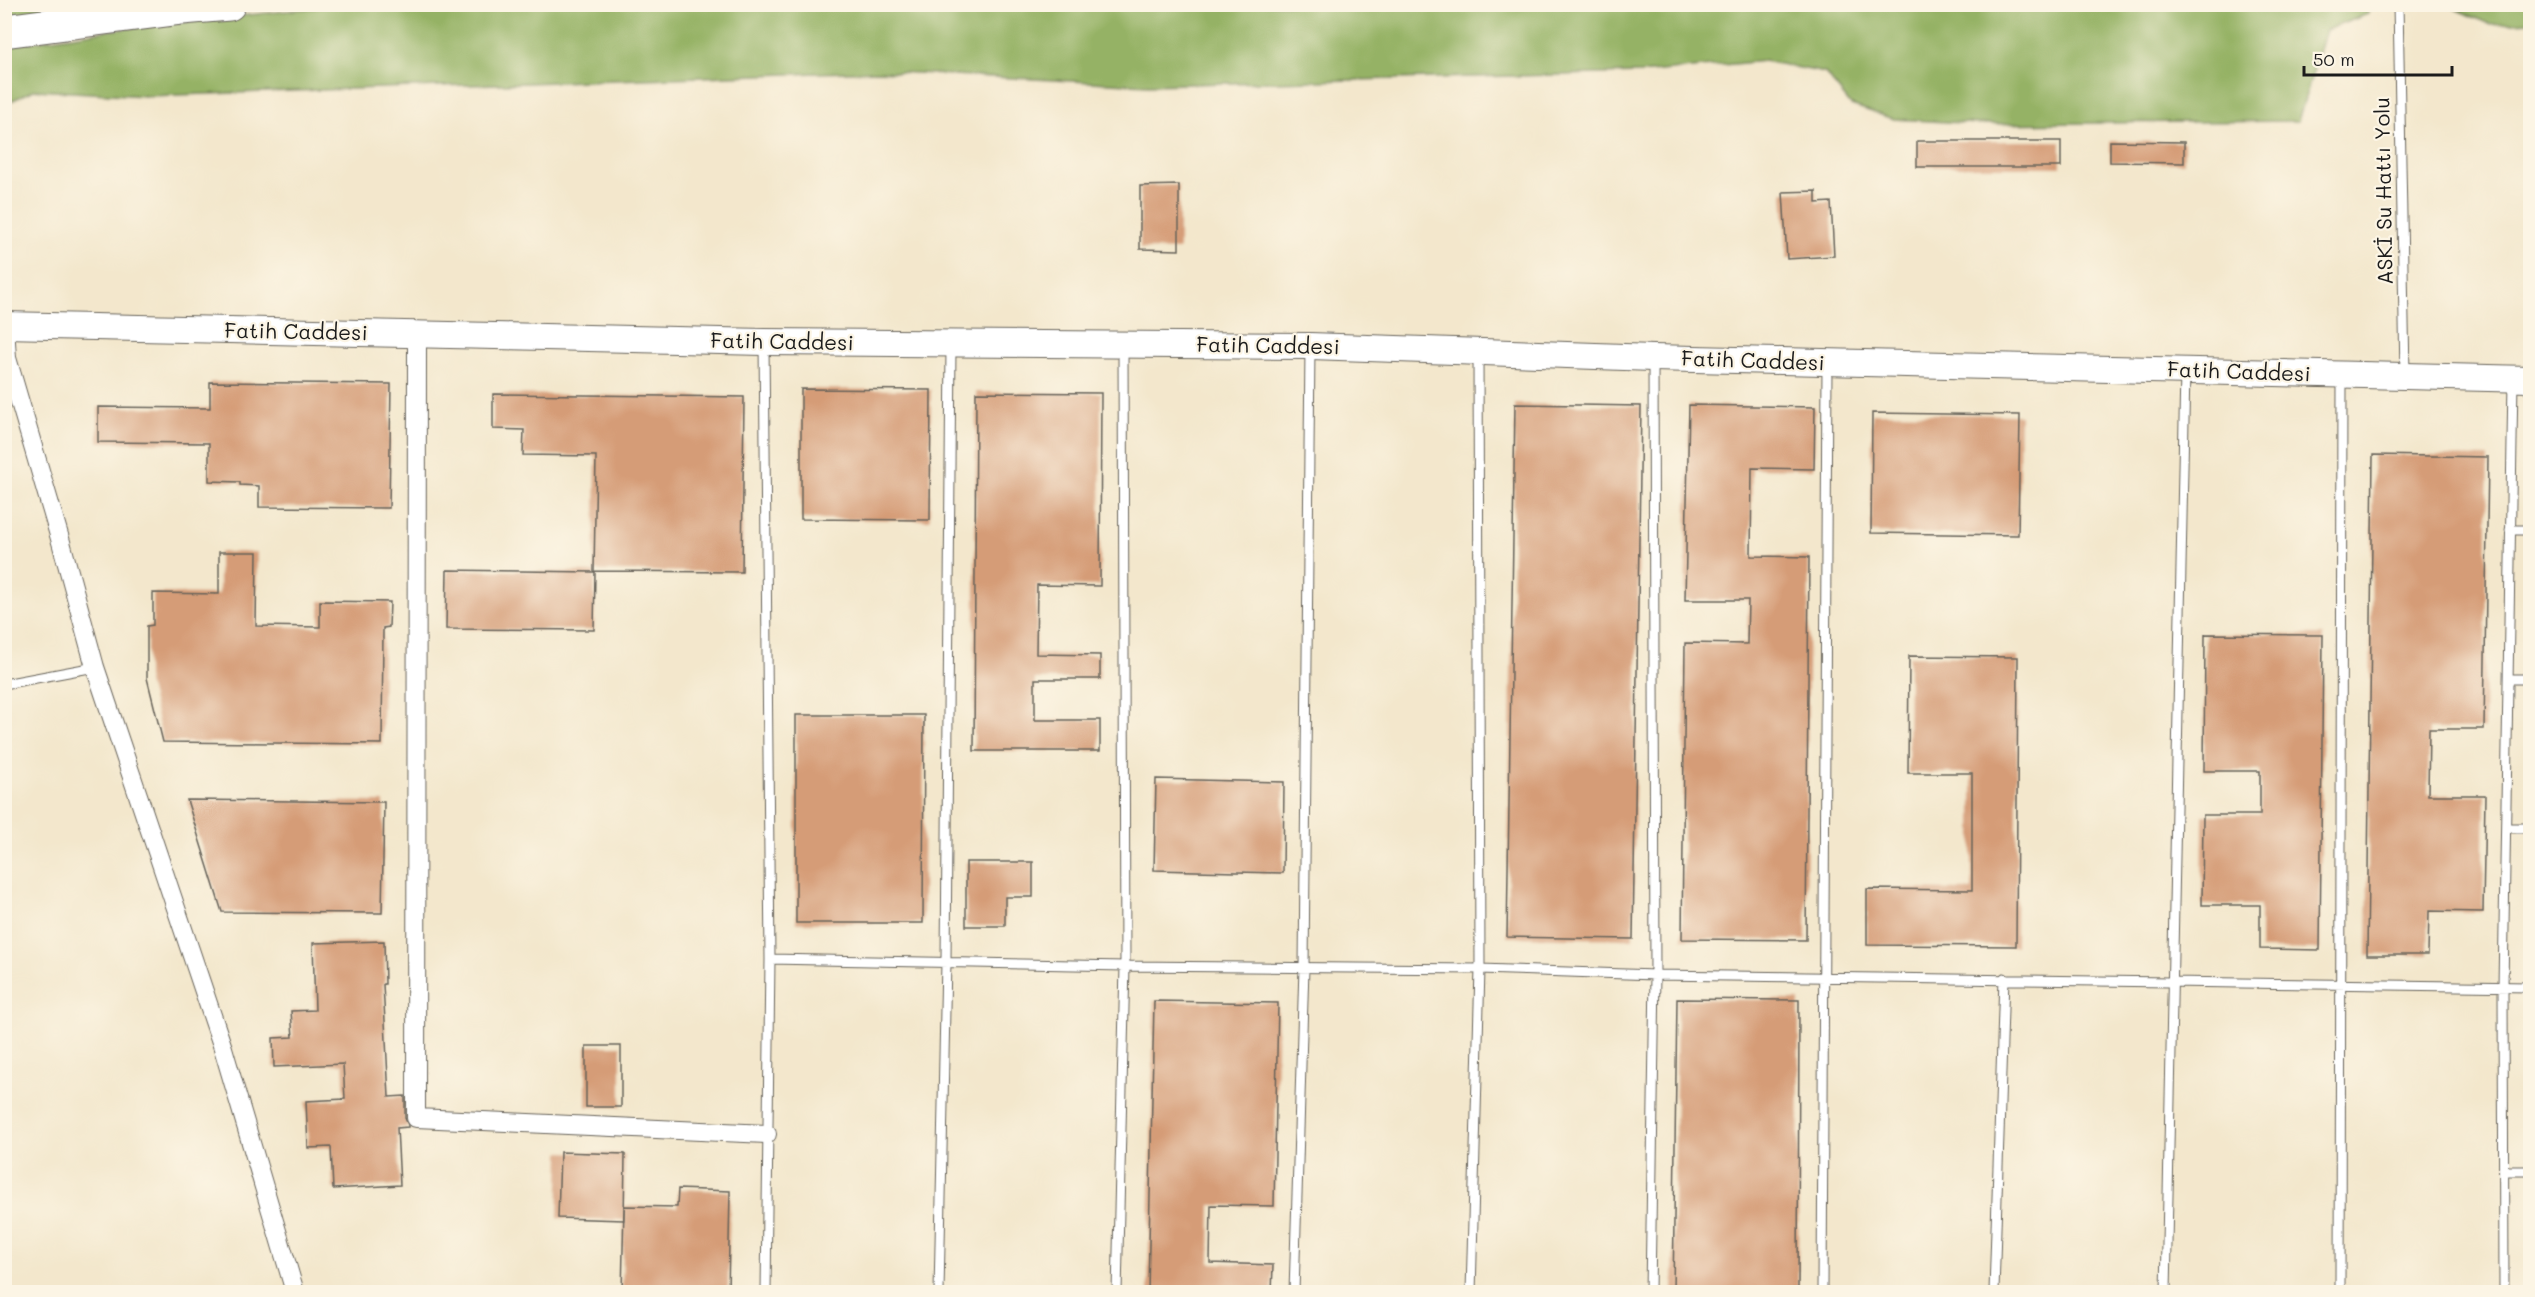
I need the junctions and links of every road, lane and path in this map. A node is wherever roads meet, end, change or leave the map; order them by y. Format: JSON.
{"nodes":[{"id":1,"x":229,"y":4,"type":"edge"},
{"id":2,"x":2398,"y":4,"type":"edge"},
{"id":3,"x":4,"y":32,"type":"edge"},
{"id":4,"x":5,"y":325,"type":"edge"},
{"id":5,"x":417,"y":335,"type":"junction"},
{"id":6,"x":764,"y":342,"type":"junction"},
{"id":7,"x":951,"y":343,"type":"junction"},
{"id":8,"x":1123,"y":345,"type":"junction"},
{"id":9,"x":1310,"y":346,"type":"junction"},
{"id":10,"x":1478,"y":352,"type":"junction"},
{"id":11,"x":1653,"y":358,"type":"junction"},
{"id":12,"x":1827,"y":363,"type":"junction"},
{"id":13,"x":2185,"y":370,"type":"junction"},
{"id":14,"x":2342,"y":375,"type":"junction"},
{"id":15,"x":2405,"y":376,"type":"junction"},
{"id":16,"x":2522,"y":379,"type":"edge"},
{"id":17,"x":2510,"y":530,"type":"junction"},
{"id":18,"x":2530,"y":530,"type":"edge"},
{"id":19,"x":94,"y":666,"type":"junction"},
{"id":20,"x":2509,"y":679,"type":"junction"},
{"id":21,"x":2530,"y":679,"type":"edge"},
{"id":22,"x":4,"y":684,"type":"edge"},
{"id":23,"x":2506,"y":828,"type":"junction"},
{"id":24,"x":2530,"y":828,"type":"edge"},
{"id":25,"x":770,"y":959,"type":"junction"},
{"id":26,"x":946,"y":962,"type":"junction"},
{"id":27,"x":1125,"y":966,"type":"junction"},
{"id":28,"x":1304,"y":968,"type":"junction"},
{"id":29,"x":1480,"y":969,"type":"junction"},
{"id":30,"x":1655,"y":975,"type":"junction"},
{"id":31,"x":1824,"y":976,"type":"junction"},
{"id":32,"x":2004,"y":978,"type":"junction"},
{"id":33,"x":2171,"y":982,"type":"junction"},
{"id":34,"x":2339,"y":986,"type":"junction"},
{"id":35,"x":2503,"y":987,"type":"junction"},
{"id":36,"x":2530,"y":987,"type":"edge"},
{"id":37,"x":767,"y":1134,"type":"junction"},
{"id":38,"x":2504,"y":1171,"type":"junction"},
{"id":39,"x":2530,"y":1171,"type":"edge"},
{"id":40,"x":295,"y":1293,"type":"edge"},
{"id":41,"x":765,"y":1293,"type":"edge"},
{"id":42,"x":939,"y":1293,"type":"edge"},
{"id":43,"x":1117,"y":1293,"type":"edge"},
{"id":44,"x":1294,"y":1293,"type":"edge"},
{"id":45,"x":1471,"y":1293,"type":"edge"},
{"id":46,"x":1650,"y":1293,"type":"edge"},
{"id":47,"x":1822,"y":1293,"type":"edge"},
{"id":48,"x":1994,"y":1293,"type":"edge"},
{"id":49,"x":2166,"y":1293,"type":"edge"},
{"id":50,"x":2340,"y":1293,"type":"edge"},
{"id":51,"x":2504,"y":1293,"type":"edge"}],
"edges":[{"from":1,"to":3,"type":"highway"},
{"from":2,"to":15,"type":"lane","name":"ASKİ Su Hattı Yolu"},
{"from":4,"to":5,"type":"street","name":"Fatih Caddesi"},
{"from":4,"to":19,"type":"street"},
{"from":5,"to":6,"type":"street","name":"Fatih Caddesi"},
{"from":5,"to":37,"type":"street"},
{"from":6,"to":7,"type":"street","name":"Fatih Caddesi"},
{"from":6,"to":25,"type":"lane"},
{"from":7,"to":8,"type":"street","name":"Fatih Caddesi"},
{"from":7,"to":26,"type":"lane"},
{"from":8,"to":9,"type":"street","name":"Fatih Caddesi"},
{"from":8,"to":27,"type":"lane"},
{"from":9,"to":10,"type":"street","name":"Fatih Caddesi"},
{"from":9,"to":28,"type":"lane"},
{"from":10,"to":11,"type":"street","name":"Fatih Caddesi"},
{"from":10,"to":29,"type":"lane"},
{"from":11,"to":12,"type":"street","name":"Fatih Caddesi"},
{"from":11,"to":30,"type":"lane"},
{"from":12,"to":13,"type":"street","name":"Fatih Caddesi"},
{"from":12,"to":31,"type":"lane"},
{"from":13,"to":14,"type":"street","name":"Fatih Caddesi"},
{"from":13,"to":33,"type":"lane"},
{"from":14,"to":15,"type":"street","name":"Fatih Caddesi"},
{"from":14,"to":34,"type":"lane"},
{"from":15,"to":16,"type":"street","name":"Fatih Caddesi"},
{"from":16,"to":17,"type":"lane"},
{"from":17,"to":18,"type":"lane"},
{"from":17,"to":20,"type":"lane"},
{"from":19,"to":22,"type":"lane"},
{"from":19,"to":40,"type":"street"},
{"from":20,"to":21,"type":"lane"},
{"from":20,"to":23,"type":"lane"},
{"from":23,"to":24,"type":"lane"},
{"from":23,"to":35,"type":"lane"},
{"from":25,"to":26,"type":"lane"},
{"from":25,"to":37,"type":"lane"},
{"from":26,"to":27,"type":"lane"},
{"from":26,"to":42,"type":"lane"},
{"from":27,"to":28,"type":"lane"},
{"from":27,"to":43,"type":"lane"},
{"from":28,"to":29,"type":"lane"},
{"from":28,"to":44,"type":"lane"},
{"from":29,"to":30,"type":"lane"},
{"from":29,"to":45,"type":"lane"},
{"from":30,"to":31,"type":"lane"},
{"from":30,"to":46,"type":"lane"},
{"from":31,"to":32,"type":"lane"},
{"from":31,"to":47,"type":"lane"},
{"from":32,"to":33,"type":"lane"},
{"from":32,"to":48,"type":"lane"},
{"from":33,"to":34,"type":"lane"},
{"from":33,"to":49,"type":"lane"},
{"from":34,"to":35,"type":"lane"},
{"from":34,"to":50,"type":"lane"},
{"from":35,"to":36,"type":"lane"},
{"from":35,"to":38,"type":"lane"},
{"from":37,"to":41,"type":"lane"},
{"from":38,"to":39,"type":"lane"},
{"from":38,"to":51,"type":"lane"}]}
